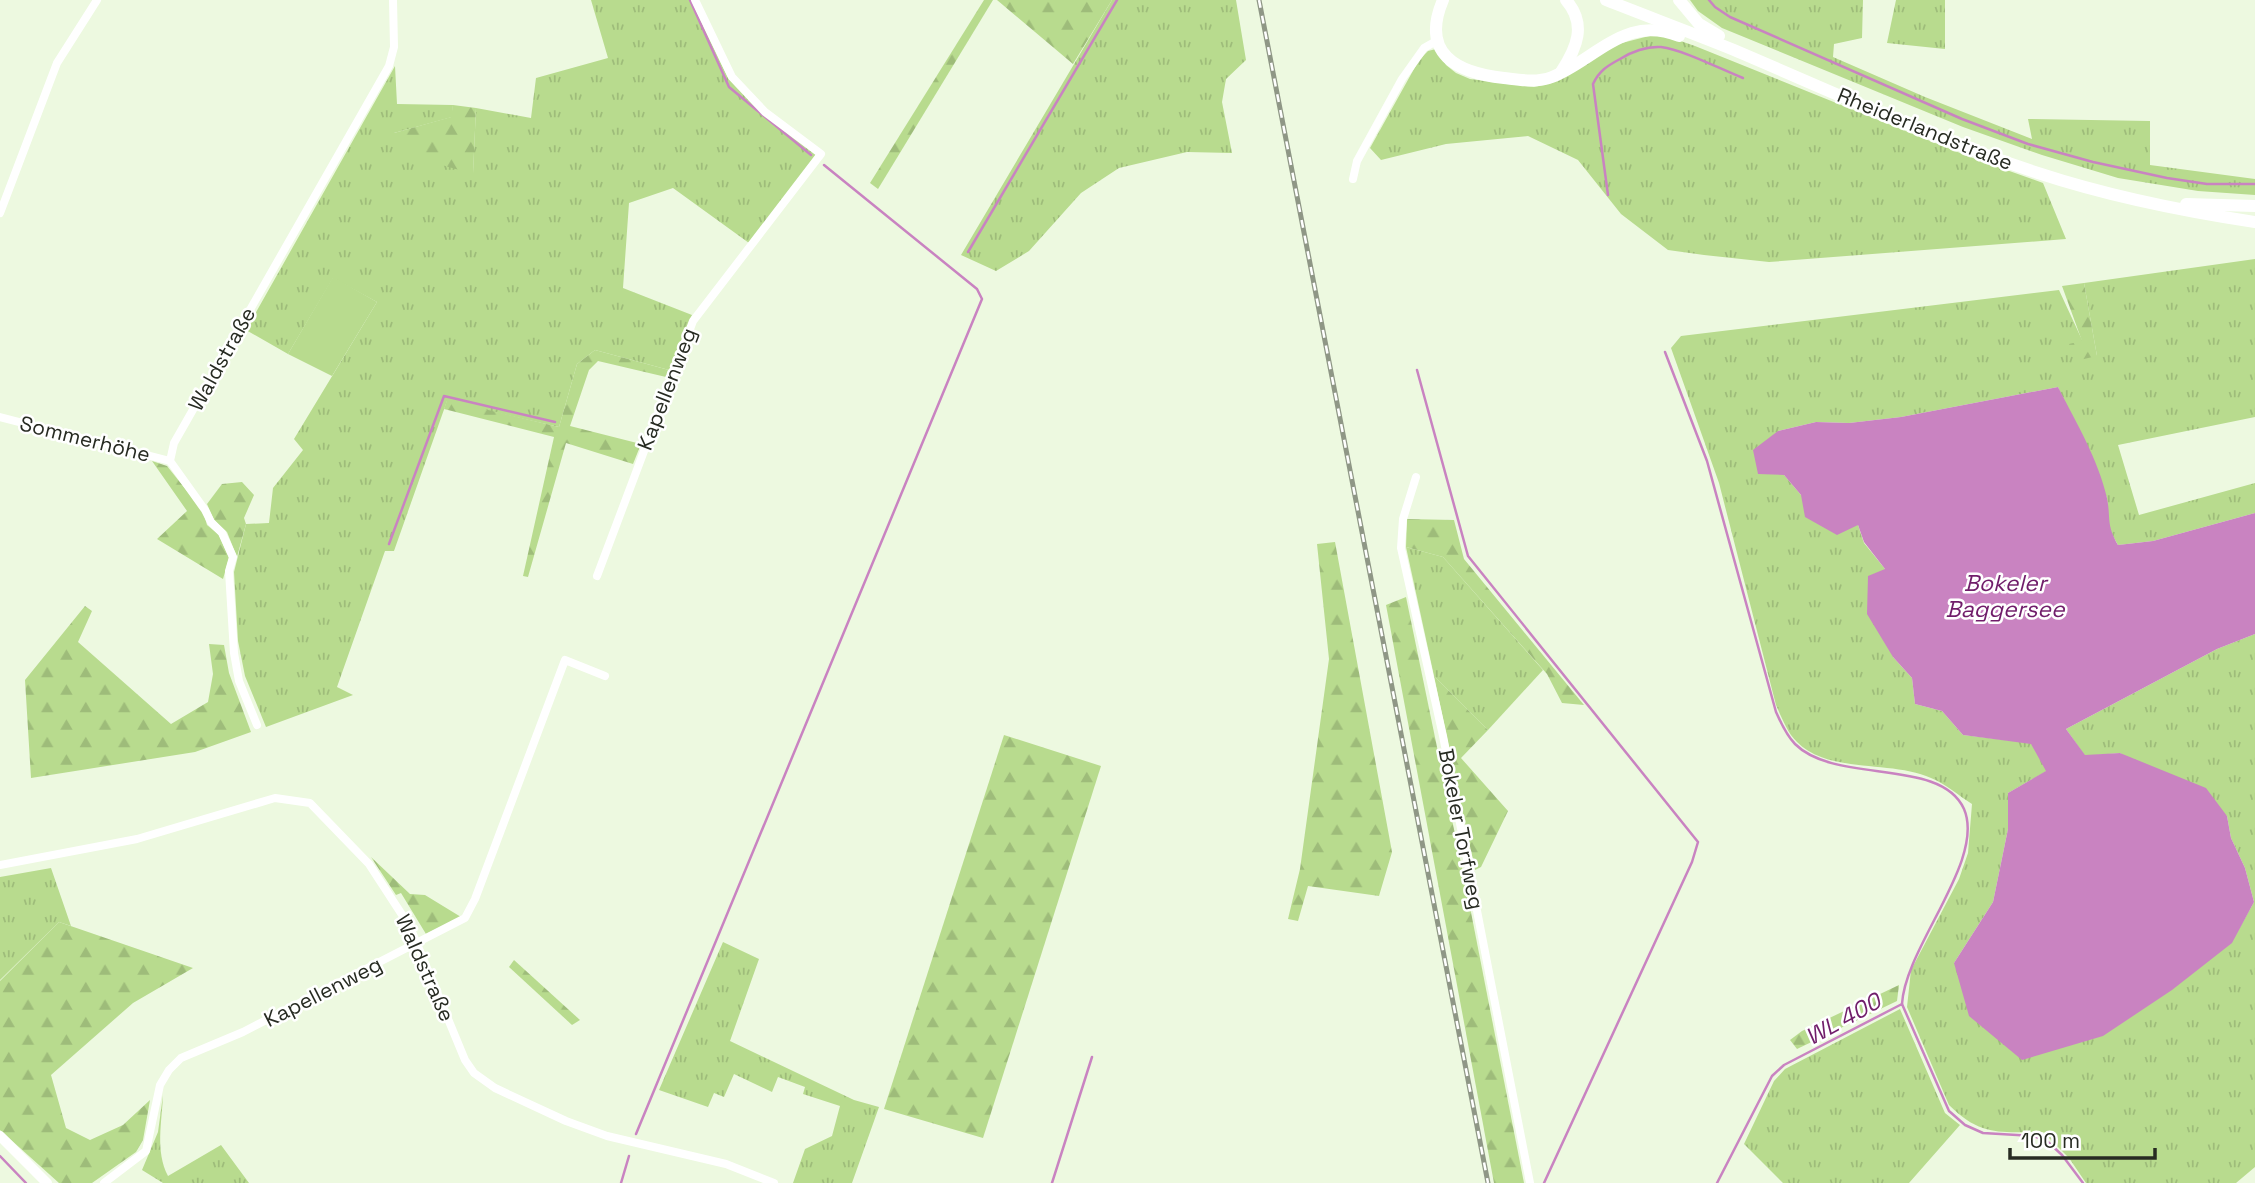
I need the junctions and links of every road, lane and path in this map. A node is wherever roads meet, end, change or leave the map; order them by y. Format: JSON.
{"nodes":[{"id":1,"x":97,"y":0,"type":"edge"},
{"id":2,"x":393,"y":0,"type":"edge"},
{"id":3,"x":695,"y":0,"type":"edge"},
{"id":4,"x":1443,"y":0,"type":"edge"},
{"id":5,"x":1566,"y":0,"type":"edge"},
{"id":6,"x":1606,"y":0,"type":"edge"},
{"id":7,"x":1679,"y":0,"type":"edge"},
{"id":8,"x":1706,"y":38,"type":"junction"},
{"id":9,"x":1438,"y":40,"type":"junction"},
{"id":10,"x":1735,"y":50,"type":"junction"},
{"id":11,"x":1560,"y":73,"type":"junction"},
{"id":12,"x":1353,"y":179,"type":"dead end"},
{"id":13,"x":2165,"y":205,"type":"junction"},
{"id":14,"x":2255,"y":206,"type":"edge"},
{"id":15,"x":0,"y":213,"type":"edge"},
{"id":16,"x":2255,"y":222,"type":"edge"},
{"id":17,"x":0,"y":417,"type":"edge"},
{"id":18,"x":170,"y":461,"type":"junction"},
{"id":19,"x":1416,"y":477,"type":"dead end"},
{"id":20,"x":597,"y":576,"type":"dead end"},
{"id":21,"x":605,"y":676,"type":"dead end"},
{"id":22,"x":257,"y":725,"type":"dead end"},
{"id":23,"x":0,"y":865,"type":"edge"},
{"id":24,"x":417,"y":944,"type":"junction"},
{"id":25,"x":0,"y":1136,"type":"edge"},
{"id":26,"x":47,"y":1183,"type":"edge"},
{"id":27,"x":104,"y":1183,"type":"edge"},
{"id":28,"x":774,"y":1183,"type":"edge"},
{"id":29,"x":1530,"y":1183,"type":"edge"}],
"edges":[{"from":1,"to":15,"type":"street"},
{"from":2,"to":18,"type":"street","name":"Waldstraße"},
{"from":3,"to":20,"type":"street","name":"Kapellenweg"},
{"from":4,"to":9,"type":"main road"},
{"from":5,"to":11,"type":"main road"},
{"from":6,"to":8,"type":"main road","name":"Rheiderlandstraße"},
{"from":7,"to":10,"type":"main road"},
{"from":8,"to":10,"type":"main road","name":"Rheiderlandstraße"},
{"from":8,"to":11,"type":"main road"},
{"from":9,"to":11,"type":"main road"},
{"from":9,"to":12,"type":"street"},
{"from":10,"to":13,"type":"main road","name":"Rheiderlandstraße"},
{"from":13,"to":14,"type":"main road"},
{"from":13,"to":16,"type":"main road","name":"Rheiderlandstraße"},
{"from":17,"to":18,"type":"street","name":"Sommerhöhe"},
{"from":18,"to":22,"type":"street"},
{"from":19,"to":29,"type":"street","name":"Bokeler Torfweg"},
{"from":21,"to":24,"type":"street","name":"Kapellenweg"},
{"from":23,"to":24,"type":"street","name":"Waldstraße"},
{"from":24,"to":27,"type":"street","name":"Kapellenweg"},
{"from":24,"to":28,"type":"street","name":"Waldstraße"},
{"from":25,"to":26,"type":"street"}]}
